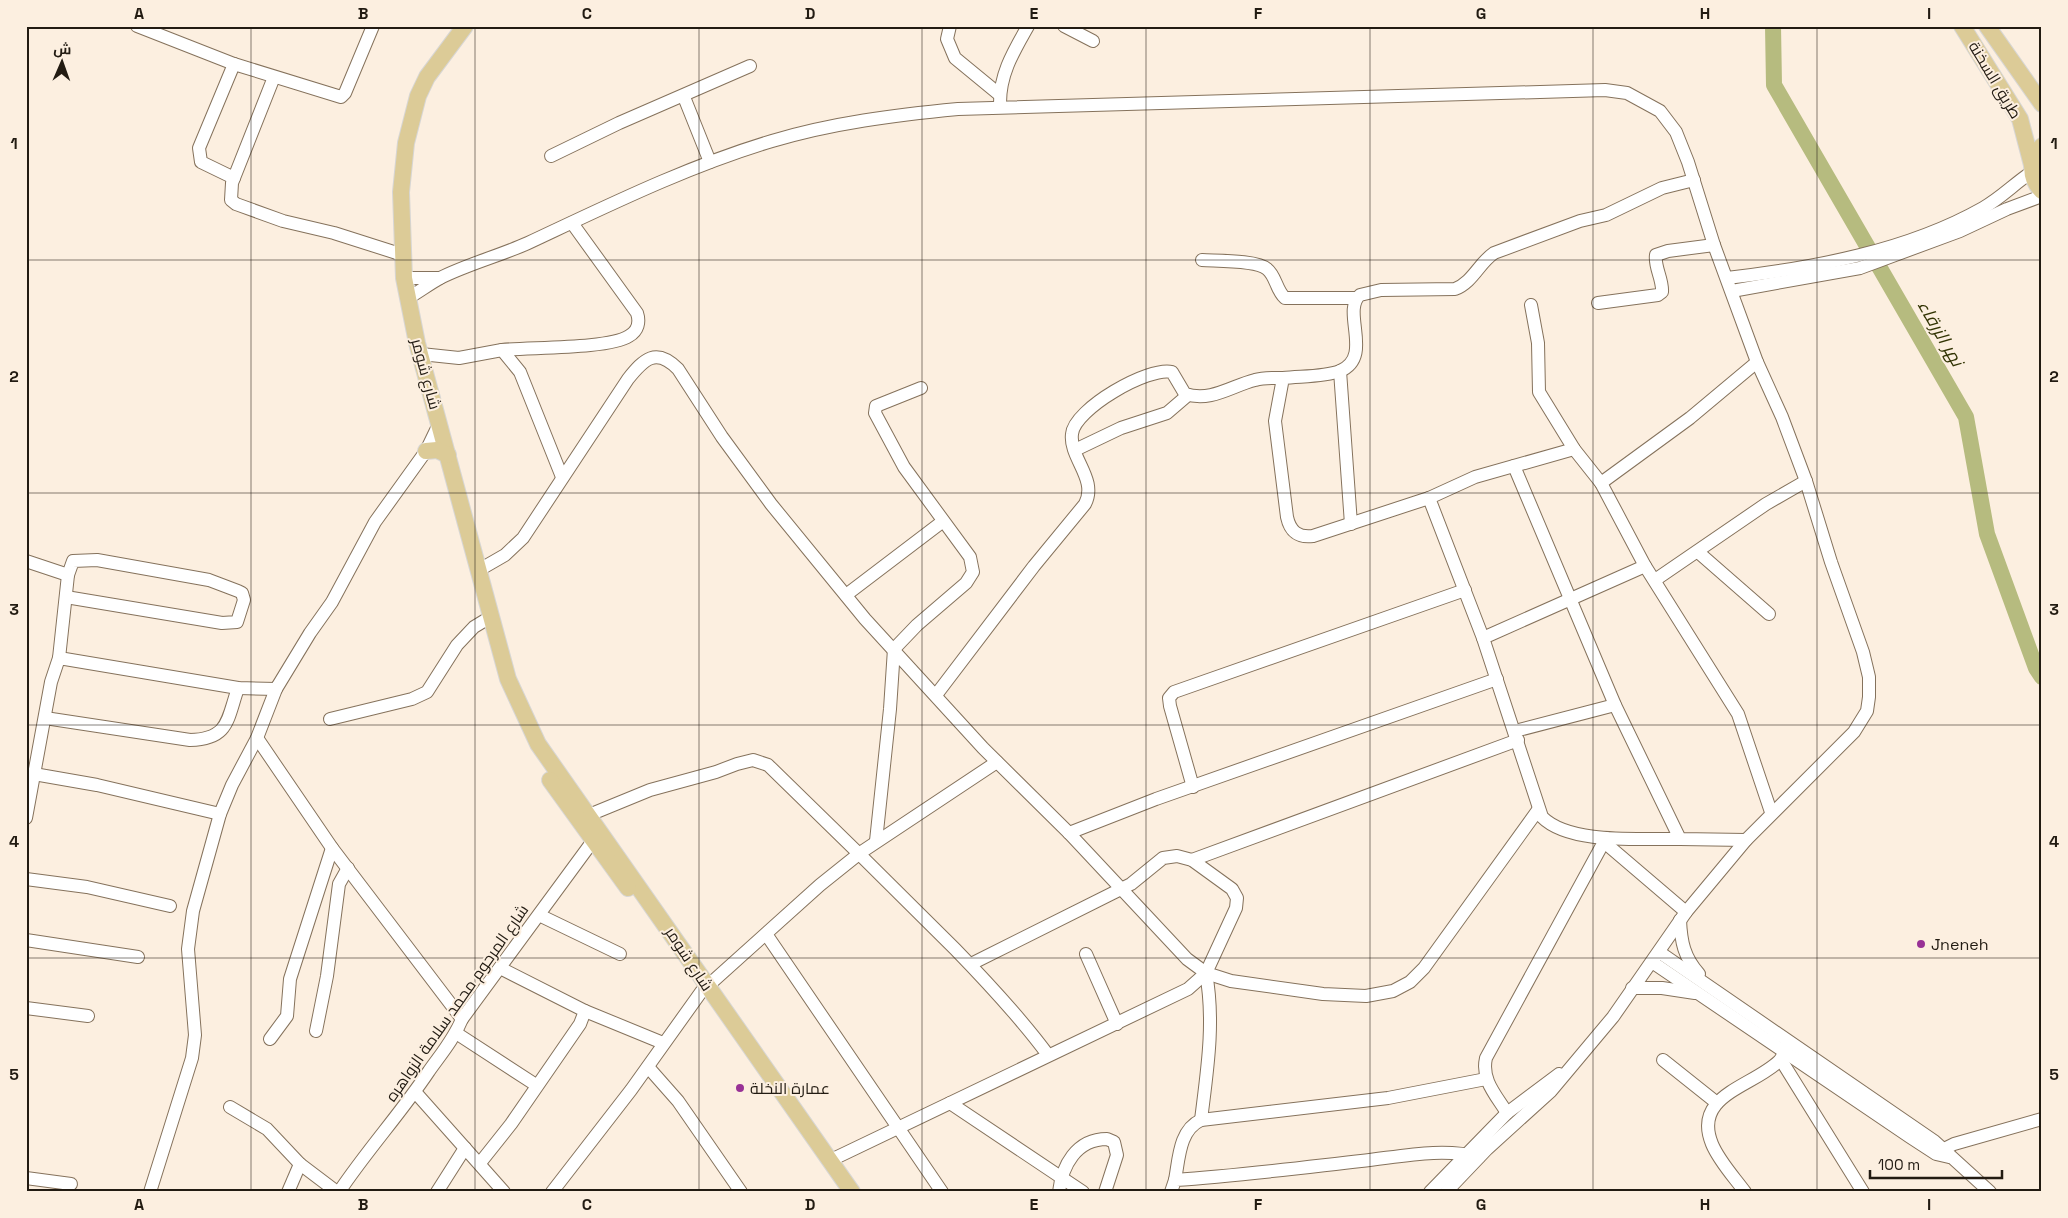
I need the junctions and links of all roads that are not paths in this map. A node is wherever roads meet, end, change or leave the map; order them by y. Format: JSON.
{"nodes":[{"id":1,"x":137,"y":26,"type":"edge"},
{"id":2,"x":373,"y":26,"type":"edge"},
{"id":3,"x":465,"y":26,"type":"edge"},
{"id":4,"x":950,"y":26,"type":"edge"},
{"id":5,"x":1028,"y":26,"type":"edge"},
{"id":6,"x":1064,"y":26,"type":"edge"},
{"id":7,"x":1962,"y":26,"type":"edge"},
{"id":8,"x":1987,"y":26,"type":"edge"},
{"id":9,"x":1093,"y":41,"type":"dead end"},
{"id":10,"x":234,"y":64,"type":"junction"},
{"id":11,"x":750,"y":66,"type":"dead end"},
{"id":12,"x":274,"y":77,"type":"junction"},
{"id":13,"x":1000,"y":95,"type":"junction"},
{"id":14,"x":684,"y":96,"type":"junction"},
{"id":15,"x":2042,"y":104,"type":"edge"},
{"id":16,"x":1000,"y":108,"type":"junction"},
{"id":17,"x":2042,"y":146,"type":"edge"},
{"id":18,"x":551,"y":156,"type":"dead end"},
{"id":19,"x":710,"y":162,"type":"junction"},
{"id":20,"x":2032,"y":168,"type":"junction"},
{"id":21,"x":234,"y":178,"type":"junction"},
{"id":22,"x":1694,"y":180,"type":"junction"},
{"id":23,"x":2042,"y":191,"type":"edge"},
{"id":24,"x":2042,"y":196,"type":"edge"},
{"id":25,"x":572,"y":223,"type":"junction"},
{"id":26,"x":1714,"y":245,"type":"junction"},
{"id":27,"x":1890,"y":251,"type":"junction"},
{"id":28,"x":402,"y":255,"type":"junction"},
{"id":29,"x":1202,"y":260,"type":"dead end"},
{"id":30,"x":1857,"y":262,"type":"junction"},
{"id":31,"x":404,"y":278,"type":"junction"},
{"id":32,"x":440,"y":278,"type":"junction"},
{"id":33,"x":1727,"y":278,"type":"junction"},
{"id":34,"x":1732,"y":291,"type":"junction"},
{"id":35,"x":408,"y":298,"type":"junction"},
{"id":36,"x":1356,"y":298,"type":"junction"},
{"id":37,"x":1598,"y":303,"type":"dead end"},
{"id":38,"x":1530,"y":305,"type":"dead end"},
{"id":39,"x":502,"y":350,"type":"junction"},
{"id":40,"x":421,"y":354,"type":"junction"},
{"id":41,"x":1757,"y":362,"type":"junction"},
{"id":42,"x":1340,"y":371,"type":"junction"},
{"id":43,"x":1283,"y":378,"type":"junction"},
{"id":44,"x":921,"y":388,"type":"dead end"},
{"id":45,"x":1188,"y":395,"type":"junction"},
{"id":46,"x":439,"y":424,"type":"junction"},
{"id":47,"x":1574,"y":449,"type":"junction"},
{"id":48,"x":1075,"y":450,"type":"junction"},
{"id":49,"x":426,"y":451,"type":"junction"},
{"id":50,"x":448,"y":455,"type":"junction"},
{"id":51,"x":1514,"y":466,"type":"junction"},
{"id":52,"x":562,"y":477,"type":"junction"},
{"id":53,"x":1806,"y":481,"type":"junction"},
{"id":54,"x":1601,"y":483,"type":"junction"},
{"id":55,"x":1429,"y":498,"type":"junction"},
{"id":56,"x":942,"y":522,"type":"junction"},
{"id":57,"x":1351,"y":524,"type":"junction"},
{"id":58,"x":1698,"y":552,"type":"junction"},
{"id":59,"x":26,"y":561,"type":"edge"},
{"id":60,"x":1645,"y":566,"type":"junction"},
{"id":61,"x":480,"y":570,"type":"junction"},
{"id":62,"x":68,"y":575,"type":"junction"},
{"id":63,"x":1655,"y":580,"type":"junction"},
{"id":64,"x":1464,"y":590,"type":"junction"},
{"id":65,"x":846,"y":595,"type":"junction"},
{"id":66,"x":66,"y":597,"type":"junction"},
{"id":67,"x":1570,"y":601,"type":"junction"},
{"id":68,"x":1769,"y":614,"type":"dead end"},
{"id":69,"x":492,"y":616,"type":"junction"},
{"id":70,"x":1483,"y":638,"type":"junction"},
{"id":71,"x":894,"y":649,"type":"junction"},
{"id":72,"x":59,"y":658,"type":"junction"},
{"id":73,"x":1496,"y":679,"type":"junction"},
{"id":74,"x":238,"y":688,"type":"junction"},
{"id":75,"x":276,"y":689,"type":"junction"},
{"id":76,"x":936,"y":695,"type":"junction"},
{"id":77,"x":1615,"y":705,"type":"junction"},
{"id":78,"x":46,"y":718,"type":"junction"},
{"id":79,"x":330,"y":719,"type":"dead end"},
{"id":80,"x":528,"y":725,"type":"junction"},
{"id":81,"x":1516,"y":736,"type":"junction"},
{"id":82,"x":257,"y":738,"type":"junction"},
{"id":83,"x":997,"y":762,"type":"junction"},
{"id":84,"x":34,"y":774,"type":"junction"},
{"id":85,"x":1192,"y":787,"type":"junction"},
{"id":86,"x":1538,"y":810,"type":"junction"},
{"id":87,"x":1771,"y":812,"type":"junction"},
{"id":88,"x":220,"y":814,"type":"junction"},
{"id":89,"x":589,"y":815,"type":"junction"},
{"id":90,"x":26,"y":818,"type":"edge"},
{"id":91,"x":1069,"y":833,"type":"junction"},
{"id":92,"x":596,"y":836,"type":"junction"},
{"id":93,"x":1680,"y":839,"type":"junction"},
{"id":94,"x":1605,"y":840,"type":"junction"},
{"id":95,"x":1746,"y":840,"type":"junction"},
{"id":96,"x":876,"y":841,"type":"junction"},
{"id":97,"x":332,"y":848,"type":"junction"},
{"id":98,"x":860,"y":853,"type":"junction"},
{"id":99,"x":1192,"y":860,"type":"junction"},
{"id":100,"x":348,"y":868,"type":"junction"},
{"id":101,"x":26,"y":879,"type":"edge"},
{"id":102,"x":1121,"y":889,"type":"junction"},
{"id":103,"x":170,"y":906,"type":"dead end"},
{"id":104,"x":539,"y":915,"type":"junction"},
{"id":105,"x":1683,"y":916,"type":"junction"},
{"id":106,"x":766,"y":934,"type":"junction"},
{"id":107,"x":26,"y":940,"type":"edge"},
{"id":108,"x":620,"y":954,"type":"dead end"},
{"id":109,"x":1086,"y":954,"type":"dead end"},
{"id":110,"x":138,"y":957,"type":"dead end"},
{"id":111,"x":1656,"y":957,"type":"junction"},
{"id":112,"x":970,"y":964,"type":"junction"},
{"id":113,"x":500,"y":968,"type":"junction"},
{"id":114,"x":1206,"y":974,"type":"junction"},
{"id":115,"x":1632,"y":988,"type":"junction"},
{"id":116,"x":704,"y":989,"type":"junction"},
{"id":117,"x":1705,"y":990,"type":"junction"},
{"id":118,"x":26,"y":1008,"type":"edge"},
{"id":119,"x":585,"y":1011,"type":"junction"},
{"id":120,"x":88,"y":1016,"type":"dead end"},
{"id":121,"x":462,"y":1019,"type":"junction"},
{"id":122,"x":1117,"y":1024,"type":"junction"},
{"id":123,"x":316,"y":1030,"type":"dead end"},
{"id":124,"x":456,"y":1034,"type":"junction"},
{"id":125,"x":270,"y":1039,"type":"dead end"},
{"id":126,"x":663,"y":1043,"type":"junction"},
{"id":127,"x":1785,"y":1050,"type":"junction"},
{"id":128,"x":1048,"y":1055,"type":"junction"},
{"id":129,"x":1663,"y":1060,"type":"dead end"},
{"id":130,"x":648,"y":1066,"type":"junction"},
{"id":131,"x":1572,"y":1066,"type":"junction"},
{"id":132,"x":1486,"y":1079,"type":"junction"},
{"id":133,"x":536,"y":1085,"type":"junction"},
{"id":134,"x":416,"y":1093,"type":"junction"},
{"id":135,"x":950,"y":1103,"type":"junction"},
{"id":136,"x":1717,"y":1103,"type":"junction"},
{"id":137,"x":230,"y":1107,"type":"dead end"},
{"id":138,"x":1507,"y":1114,"type":"junction"},
{"id":139,"x":2042,"y":1119,"type":"edge"},
{"id":140,"x":1201,"y":1120,"type":"junction"},
{"id":141,"x":899,"y":1129,"type":"junction"},
{"id":142,"x":465,"y":1148,"type":"junction"},
{"id":143,"x":1466,"y":1153,"type":"junction"},
{"id":144,"x":1943,"y":1153,"type":"junction"},
{"id":145,"x":1479,"y":1157,"type":"junction"},
{"id":146,"x":831,"y":1160,"type":"junction"},
{"id":147,"x":480,"y":1163,"type":"junction"},
{"id":148,"x":300,"y":1164,"type":"junction"},
{"id":149,"x":1061,"y":1175,"type":"junction"},
{"id":150,"x":26,"y":1178,"type":"edge"},
{"id":151,"x":71,"y":1184,"type":"dead end"},
{"id":152,"x":1173,"y":1186,"type":"edge"},
{"id":153,"x":1448,"y":1191,"type":"edge"},
{"id":154,"x":150,"y":1192,"type":"edge"},
{"id":155,"x":288,"y":1192,"type":"edge"},
{"id":156,"x":338,"y":1192,"type":"edge"},
{"id":157,"x":437,"y":1192,"type":"edge"},
{"id":158,"x":504,"y":1192,"type":"edge"},
{"id":159,"x":552,"y":1192,"type":"edge"},
{"id":160,"x":740,"y":1192,"type":"edge"},
{"id":161,"x":841,"y":1192,"type":"edge"},
{"id":162,"x":852,"y":1192,"type":"edge"},
{"id":163,"x":942,"y":1192,"type":"edge"},
{"id":164,"x":1059,"y":1192,"type":"edge"},
{"id":165,"x":1083,"y":1192,"type":"edge"},
{"id":166,"x":1105,"y":1192,"type":"edge"},
{"id":167,"x":1430,"y":1192,"type":"edge"},
{"id":168,"x":1745,"y":1192,"type":"edge"},
{"id":169,"x":1863,"y":1192,"type":"edge"},
{"id":170,"x":1990,"y":1192,"type":"edge"}],
"edges":[{"from":1,"to":10,"type":"street"},
{"from":2,"to":12,"type":"street"},
{"from":3,"to":28,"type":"main road","name":"شارع شومر"},
{"from":4,"to":13,"type":"street"},
{"from":5,"to":13,"type":"street"},
{"from":6,"to":9,"type":"street"},
{"from":7,"to":20,"type":"main road","name":"طريق السخنة"},
{"from":8,"to":15,"type":"main road","name":"طريق السخنة"},
{"from":10,"to":12,"type":"street"},
{"from":10,"to":21,"type":"street"},
{"from":11,"to":14,"type":"street"},
{"from":12,"to":21,"type":"street"},
{"from":13,"to":16,"type":"street"},
{"from":14,"to":18,"type":"street"},
{"from":14,"to":19,"type":"street"},
{"from":16,"to":19,"type":"street"},
{"from":16,"to":22,"type":"street"},
{"from":17,"to":20,"type":"main road"},
{"from":19,"to":25,"type":"street"},
{"from":20,"to":23,"type":"main road","name":"طريق السخنة"},
{"from":20,"to":27,"type":"street"},
{"from":21,"to":28,"type":"street"},
{"from":22,"to":26,"type":"street"},
{"from":22,"to":36,"type":"street"},
{"from":24,"to":27,"type":"street"},
{"from":25,"to":32,"type":"street"},
{"from":25,"to":39,"type":"street"},
{"from":26,"to":33,"type":"street"},
{"from":26,"to":37,"type":"street"},
{"from":27,"to":30,"type":"street"},
{"from":28,"to":31,"type":"main road","name":"شارع شومر"},
{"from":29,"to":36,"type":"street"},
{"from":30,"to":33,"type":"street"},
{"from":30,"to":34,"type":"street"},
{"from":31,"to":32,"type":"street"},
{"from":31,"to":35,"type":"main road","name":"شارع شومر"},
{"from":32,"to":35,"type":"street"},
{"from":33,"to":34,"type":"street"},
{"from":34,"to":41,"type":"street"},
{"from":35,"to":40,"type":"main road","name":"شارع شومر"},
{"from":36,"to":42,"type":"street"},
{"from":38,"to":47,"type":"street"},
{"from":39,"to":40,"type":"street"},
{"from":39,"to":52,"type":"street"},
{"from":40,"to":46,"type":"main road","name":"شارع شومر"},
{"from":41,"to":53,"type":"street"},
{"from":41,"to":54,"type":"street"},
{"from":42,"to":43,"type":"street"},
{"from":42,"to":57,"type":"street"},
{"from":43,"to":45,"type":"street"},
{"from":43,"to":57,"type":"street"},
{"from":44,"to":56,"type":"street"},
{"from":45,"to":48,"type":"street"},
{"from":45,"to":48,"type":"street"},
{"from":46,"to":49,"type":"street"},
{"from":46,"to":50,"type":"main road","name":"شارع شومر"},
{"from":47,"to":51,"type":"street"},
{"from":47,"to":54,"type":"street"},
{"from":48,"to":76,"type":"street"},
{"from":49,"to":50,"type":"main road"},
{"from":49,"to":75,"type":"street"},
{"from":50,"to":61,"type":"main road","name":"شارع شومر"},
{"from":51,"to":55,"type":"street"},
{"from":51,"to":67,"type":"street"},
{"from":52,"to":61,"type":"street"},
{"from":52,"to":65,"type":"street"},
{"from":53,"to":58,"type":"street"},
{"from":53,"to":87,"type":"street"},
{"from":54,"to":60,"type":"street"},
{"from":55,"to":57,"type":"street"},
{"from":55,"to":64,"type":"street"},
{"from":56,"to":65,"type":"street"},
{"from":56,"to":71,"type":"street"},
{"from":58,"to":63,"type":"street"},
{"from":58,"to":68,"type":"street"},
{"from":59,"to":62,"type":"street"},
{"from":60,"to":63,"type":"street"},
{"from":60,"to":67,"type":"street"},
{"from":61,"to":69,"type":"main road","name":"شارع شومر"},
{"from":62,"to":66,"type":"street"},
{"from":62,"to":66,"type":"street"},
{"from":63,"to":87,"type":"street"},
{"from":64,"to":70,"type":"street"},
{"from":64,"to":85,"type":"street"},
{"from":65,"to":71,"type":"street"},
{"from":66,"to":72,"type":"street"},
{"from":67,"to":70,"type":"street"},
{"from":67,"to":77,"type":"street"},
{"from":69,"to":79,"type":"street"},
{"from":69,"to":80,"type":"main road","name":"شارع شومر"},
{"from":70,"to":73,"type":"street"},
{"from":71,"to":76,"type":"street"},
{"from":71,"to":96,"type":"street"},
{"from":72,"to":74,"type":"street"},
{"from":72,"to":78,"type":"street"},
{"from":73,"to":81,"type":"street"},
{"from":73,"to":85,"type":"street"},
{"from":74,"to":75,"type":"street"},
{"from":74,"to":78,"type":"street"},
{"from":75,"to":82,"type":"street"},
{"from":76,"to":83,"type":"street"},
{"from":77,"to":81,"type":"street"},
{"from":77,"to":93,"type":"street"},
{"from":78,"to":84,"type":"street"},
{"from":80,"to":89,"type":"main road","name":"شارع شومر"},
{"from":80,"to":92,"type":"main road","name":"شارع شومر"},
{"from":81,"to":86,"type":"street"},
{"from":81,"to":99,"type":"street"},
{"from":82,"to":88,"type":"street"},
{"from":82,"to":97,"type":"street"},
{"from":83,"to":91,"type":"street"},
{"from":83,"to":96,"type":"street"},
{"from":84,"to":88,"type":"street"},
{"from":84,"to":90,"type":"street"},
{"from":85,"to":91,"type":"street"},
{"from":86,"to":94,"type":"street"},
{"from":86,"to":114,"type":"street"},
{"from":87,"to":95,"type":"street"},
{"from":88,"to":154,"type":"street"},
{"from":89,"to":92,"type":"main road","name":"شارع شومر"},
{"from":89,"to":98,"type":"street"},
{"from":91,"to":102,"type":"street"},
{"from":92,"to":104,"type":"street","name":"شارع المرحوم محمد سلامة الزواهره"},
{"from":92,"to":116,"type":"main road","name":"شارع شومر"},
{"from":93,"to":94,"type":"street"},
{"from":93,"to":95,"type":"street"},
{"from":94,"to":105,"type":"street"},
{"from":94,"to":132,"type":"street"},
{"from":95,"to":105,"type":"street"},
{"from":96,"to":98,"type":"street"},
{"from":97,"to":100,"type":"street"},
{"from":97,"to":125,"type":"street"},
{"from":98,"to":106,"type":"street"},
{"from":98,"to":112,"type":"street"},
{"from":99,"to":102,"type":"street"},
{"from":99,"to":114,"type":"street"},
{"from":100,"to":121,"type":"street"},
{"from":100,"to":123,"type":"street"},
{"from":101,"to":103,"type":"street"},
{"from":102,"to":112,"type":"street"},
{"from":102,"to":114,"type":"street"},
{"from":104,"to":108,"type":"street"},
{"from":104,"to":113,"type":"street","name":"شارع المرحوم محمد سلامة الزواهره"},
{"from":105,"to":111,"type":"street"},
{"from":105,"to":117,"type":"street"},
{"from":106,"to":116,"type":"street"},
{"from":106,"to":141,"type":"street"},
{"from":107,"to":110,"type":"street"},
{"from":109,"to":122,"type":"street"},
{"from":111,"to":115,"type":"street"},
{"from":111,"to":117,"type":"street"},
{"from":112,"to":128,"type":"street"},
{"from":113,"to":119,"type":"street"},
{"from":113,"to":121,"type":"street","name":"شارع المرحوم محمد سلامة الزواهره"},
{"from":114,"to":122,"type":"street"},
{"from":114,"to":140,"type":"street"},
{"from":115,"to":117,"type":"street"},
{"from":115,"to":131,"type":"street"},
{"from":116,"to":126,"type":"street"},
{"from":116,"to":146,"type":"main road","name":"شارع شومر"},
{"from":116,"to":161,"type":"main road","name":"شارع شومر"},
{"from":117,"to":127,"type":"street"},
{"from":118,"to":120,"type":"street"},
{"from":119,"to":126,"type":"street"},
{"from":119,"to":133,"type":"street"},
{"from":121,"to":124,"type":"street","name":"شارع المرحوم محمد سلامة الزواهره"},
{"from":122,"to":128,"type":"street"},
{"from":124,"to":133,"type":"street"},
{"from":124,"to":134,"type":"street","name":"شارع المرحوم محمد سلامة الزواهره"},
{"from":126,"to":130,"type":"street"},
{"from":127,"to":136,"type":"street"},
{"from":127,"to":144,"type":"street"},
{"from":127,"to":169,"type":"street"},
{"from":128,"to":135,"type":"street"},
{"from":129,"to":136,"type":"street"},
{"from":130,"to":159,"type":"street"},
{"from":130,"to":160,"type":"street"},
{"from":131,"to":138,"type":"street"},
{"from":131,"to":145,"type":"street"},
{"from":132,"to":138,"type":"street"},
{"from":132,"to":140,"type":"street"},
{"from":133,"to":147,"type":"street"},
{"from":134,"to":142,"type":"street"},
{"from":134,"to":156,"type":"street","name":"شارع المرحوم محمد سلامة الزواهره"},
{"from":135,"to":141,"type":"street"},
{"from":135,"to":149,"type":"street"},
{"from":136,"to":168,"type":"street"},
{"from":137,"to":148,"type":"street"},
{"from":138,"to":143,"type":"street"},
{"from":139,"to":144,"type":"street"},
{"from":140,"to":152,"type":"street"},
{"from":141,"to":146,"type":"street"},
{"from":141,"to":163,"type":"street"},
{"from":142,"to":147,"type":"street"},
{"from":142,"to":157,"type":"street"},
{"from":143,"to":145,"type":"street"},
{"from":143,"to":152,"type":"street"},
{"from":143,"to":167,"type":"street"},
{"from":144,"to":170,"type":"street"},
{"from":145,"to":153,"type":"street"},
{"from":146,"to":162,"type":"main road","name":"شارع شومر"},
{"from":147,"to":158,"type":"street"},
{"from":148,"to":155,"type":"street"},
{"from":148,"to":156,"type":"street"},
{"from":149,"to":164,"type":"street"},
{"from":149,"to":165,"type":"street"},
{"from":149,"to":166,"type":"street"},
{"from":150,"to":151,"type":"street"}]}
